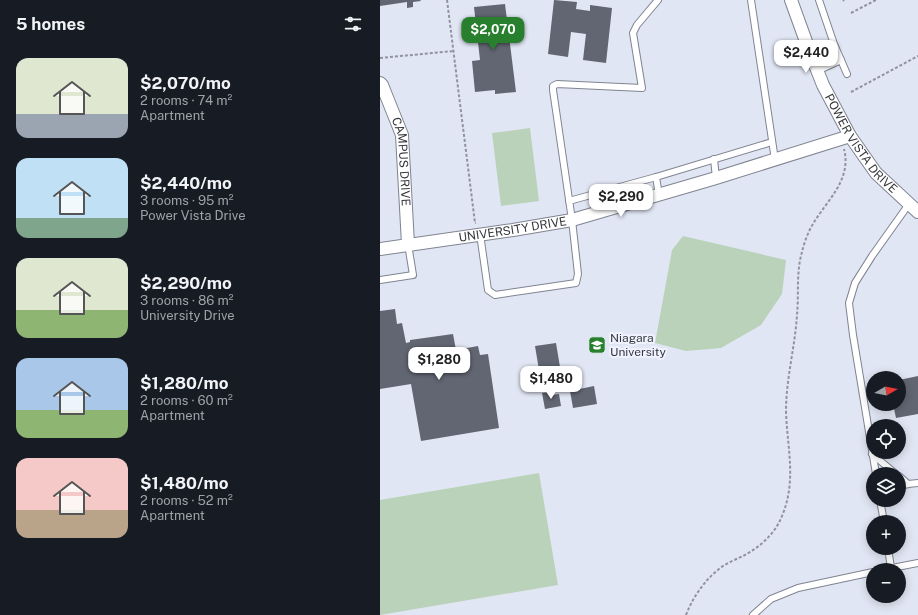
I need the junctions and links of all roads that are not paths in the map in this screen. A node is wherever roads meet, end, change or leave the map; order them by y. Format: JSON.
{"nodes":[{"id":1,"x":658,"y":0,"type":"edge"},
{"id":2,"x":751,"y":0,"type":"edge"},
{"id":3,"x":791,"y":0,"type":"edge"},
{"id":4,"x":819,"y":0,"type":"edge"},
{"id":5,"x":841,"y":60,"type":"junction"},
{"id":6,"x":818,"y":72,"type":"junction"},
{"id":7,"x":847,"y":74,"type":"dead end"},
{"id":8,"x":380,"y":83,"type":"edge"},
{"id":9,"x":850,"y":136,"type":"junction"},
{"id":10,"x":772,"y":142,"type":"junction"},
{"id":11,"x":714,"y":159,"type":"junction"},
{"id":12,"x":775,"y":160,"type":"junction"},
{"id":13,"x":656,"y":177,"type":"junction"},
{"id":14,"x":716,"y":178,"type":"junction"},
{"id":15,"x":659,"y":195,"type":"junction"},
{"id":16,"x":569,"y":201,"type":"junction"},
{"id":17,"x":914,"y":208,"type":"edge"},
{"id":18,"x":572,"y":220,"type":"junction"},
{"id":19,"x":481,"y":228,"type":"junction"},
{"id":20,"x":408,"y":244,"type":"junction"},
{"id":21,"x":380,"y":249,"type":"edge"},
{"id":22,"x":380,"y":280,"type":"edge"},
{"id":23,"x":866,"y":419,"type":"edge"},
{"id":24,"x":878,"y":459,"type":"edge"},
{"id":25,"x":888,"y":467,"type":"edge"},
{"id":26,"x":918,"y":483,"type":"edge"},
{"id":27,"x":908,"y":484,"type":"edge"},
{"id":28,"x":918,"y":563,"type":"edge"},
{"id":29,"x":906,"y":565,"type":"edge"},
{"id":30,"x":866,"y":573,"type":"edge"},
{"id":31,"x":753,"y":615,"type":"edge"}],
"edges":[{"from":1,"to":16,"type":"lane"},
{"from":2,"to":10,"type":"lane"},
{"from":3,"to":6,"type":"street","name":"POWER VISTA DRIVE"},
{"from":4,"to":5,"type":"lane"},
{"from":5,"to":6,"type":"lane"},
{"from":5,"to":7,"type":"lane"},
{"from":6,"to":9,"type":"street","name":"POWER VISTA DRIVE"},
{"from":8,"to":20,"type":"street","name":"CAMPUS DRIVE"},
{"from":9,"to":12,"type":"street","name":"UNIVERSITY DRIVE"},
{"from":9,"to":17,"type":"street","name":"POWER VISTA DRIVE"},
{"from":10,"to":11,"type":"lane"},
{"from":10,"to":12,"type":"lane"},
{"from":11,"to":13,"type":"lane"},
{"from":11,"to":14,"type":"lane"},
{"from":12,"to":14,"type":"street","name":"UNIVERSITY DRIVE"},
{"from":13,"to":15,"type":"lane"},
{"from":13,"to":16,"type":"lane"},
{"from":14,"to":15,"type":"street","name":"UNIVERSITY DRIVE"},
{"from":15,"to":18,"type":"street","name":"UNIVERSITY DRIVE"},
{"from":16,"to":18,"type":"lane"},
{"from":17,"to":23,"type":"lane"},
{"from":18,"to":19,"type":"street","name":"UNIVERSITY DRIVE"},
{"from":18,"to":19,"type":"lane"},
{"from":19,"to":20,"type":"street","name":"UNIVERSITY DRIVE"},
{"from":20,"to":21,"type":"street","name":"UNIVERSITY DRIVE"},
{"from":20,"to":22,"type":"lane"},
{"from":24,"to":25,"type":"lane"},
{"from":26,"to":27,"type":"lane"},
{"from":28,"to":29,"type":"lane"},
{"from":30,"to":31,"type":"lane"}]}
